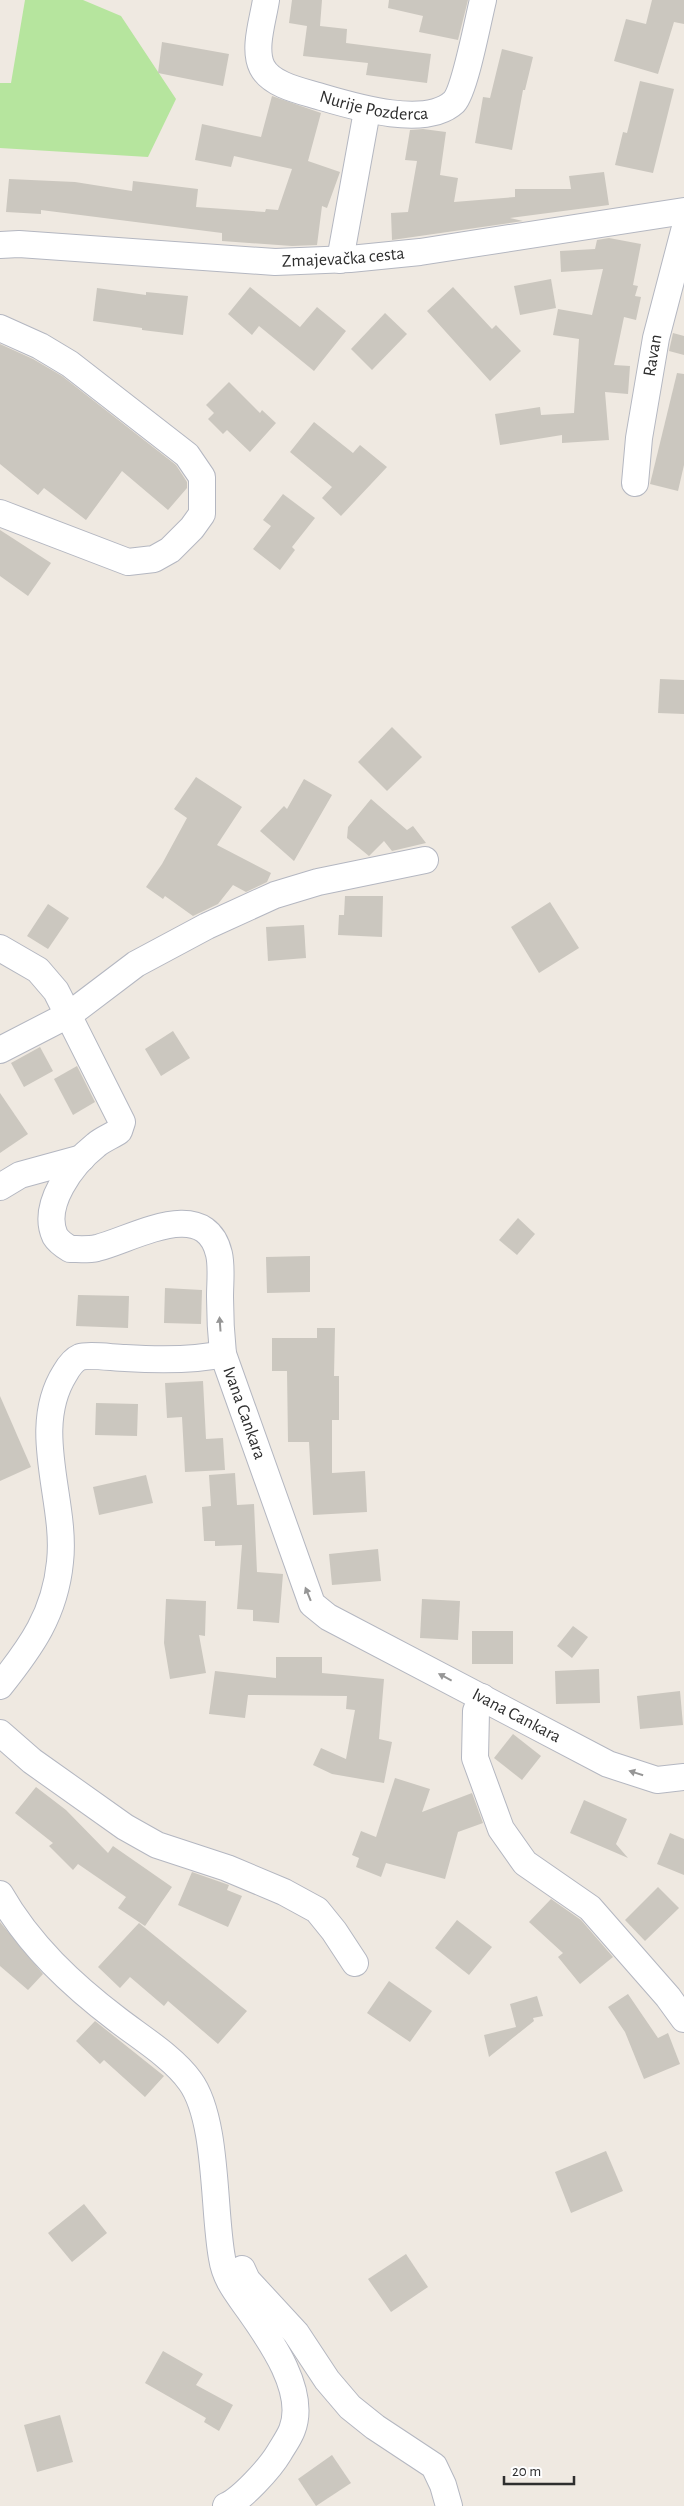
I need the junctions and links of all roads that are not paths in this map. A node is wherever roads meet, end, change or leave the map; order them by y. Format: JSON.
{"nodes":[{"id":1,"x":266,"y":0,"type":"edge"},
{"id":2,"x":483,"y":0,"type":"edge"},
{"id":3,"x":367,"y":110,"type":"junction"},
{"id":4,"x":684,"y":211,"type":"edge"},
{"id":5,"x":684,"y":231,"type":"edge"},
{"id":6,"x":0,"y":245,"type":"edge"},
{"id":7,"x":340,"y":260,"type":"junction"},
{"id":8,"x":0,"y":328,"type":"edge"},
{"id":9,"x":635,"y":483,"type":"dead end"},
{"id":10,"x":0,"y":513,"type":"edge"},
{"id":11,"x":425,"y":860,"type":"dead end"},
{"id":12,"x":0,"y":948,"type":"edge"},
{"id":13,"x":70,"y":1014,"type":"junction"},
{"id":14,"x":0,"y":1050,"type":"edge"},
{"id":15,"x":82,"y":1158,"type":"junction"},
{"id":16,"x":0,"y":1187,"type":"edge"},
{"id":17,"x":224,"y":1354,"type":"junction"},
{"id":18,"x":0,"y":1686,"type":"edge"},
{"id":19,"x":482,"y":1697,"type":"junction"},
{"id":20,"x":0,"y":1733,"type":"edge"},
{"id":21,"x":684,"y":1778,"type":"edge"},
{"id":22,"x":0,"y":1894,"type":"edge"},
{"id":23,"x":355,"y":1963,"type":"dead end"},
{"id":24,"x":684,"y":2019,"type":"edge"},
{"id":25,"x":222,"y":2258,"type":"junction"},
{"id":26,"x":226,"y":2506,"type":"edge"},
{"id":27,"x":449,"y":2506,"type":"edge"}],
"edges":[{"from":1,"to":3,"type":"street","name":"Nurije Pozderca"},
{"from":2,"to":3,"type":"street","name":"Nurije Pozderca"},
{"from":3,"to":7,"type":"street"},
{"from":4,"to":7,"type":"street","name":"Zmajevačka cesta"},
{"from":5,"to":9,"type":"street","name":"Ravan"},
{"from":6,"to":7,"type":"street","name":"Zmajevačka cesta"},
{"from":8,"to":10,"type":"street"},
{"from":11,"to":13,"type":"street"},
{"from":12,"to":13,"type":"street"},
{"from":13,"to":14,"type":"street"},
{"from":13,"to":15,"type":"street","name":"Ivana Cankara"},
{"from":15,"to":16,"type":"street"},
{"from":17,"to":15,"type":"street","name":"Ivana Cankara","one_way":true},
{"from":17,"to":18,"type":"street"},
{"from":19,"to":17,"type":"street","name":"Ivana Cankara","one_way":true},
{"from":21,"to":19,"type":"street","name":"Ivana Cankara","one_way":true},
{"from":19,"to":24,"type":"street"},
{"from":20,"to":23,"type":"street"},
{"from":22,"to":25,"type":"street"},
{"from":25,"to":26,"type":"street"},
{"from":25,"to":27,"type":"street"}]}
